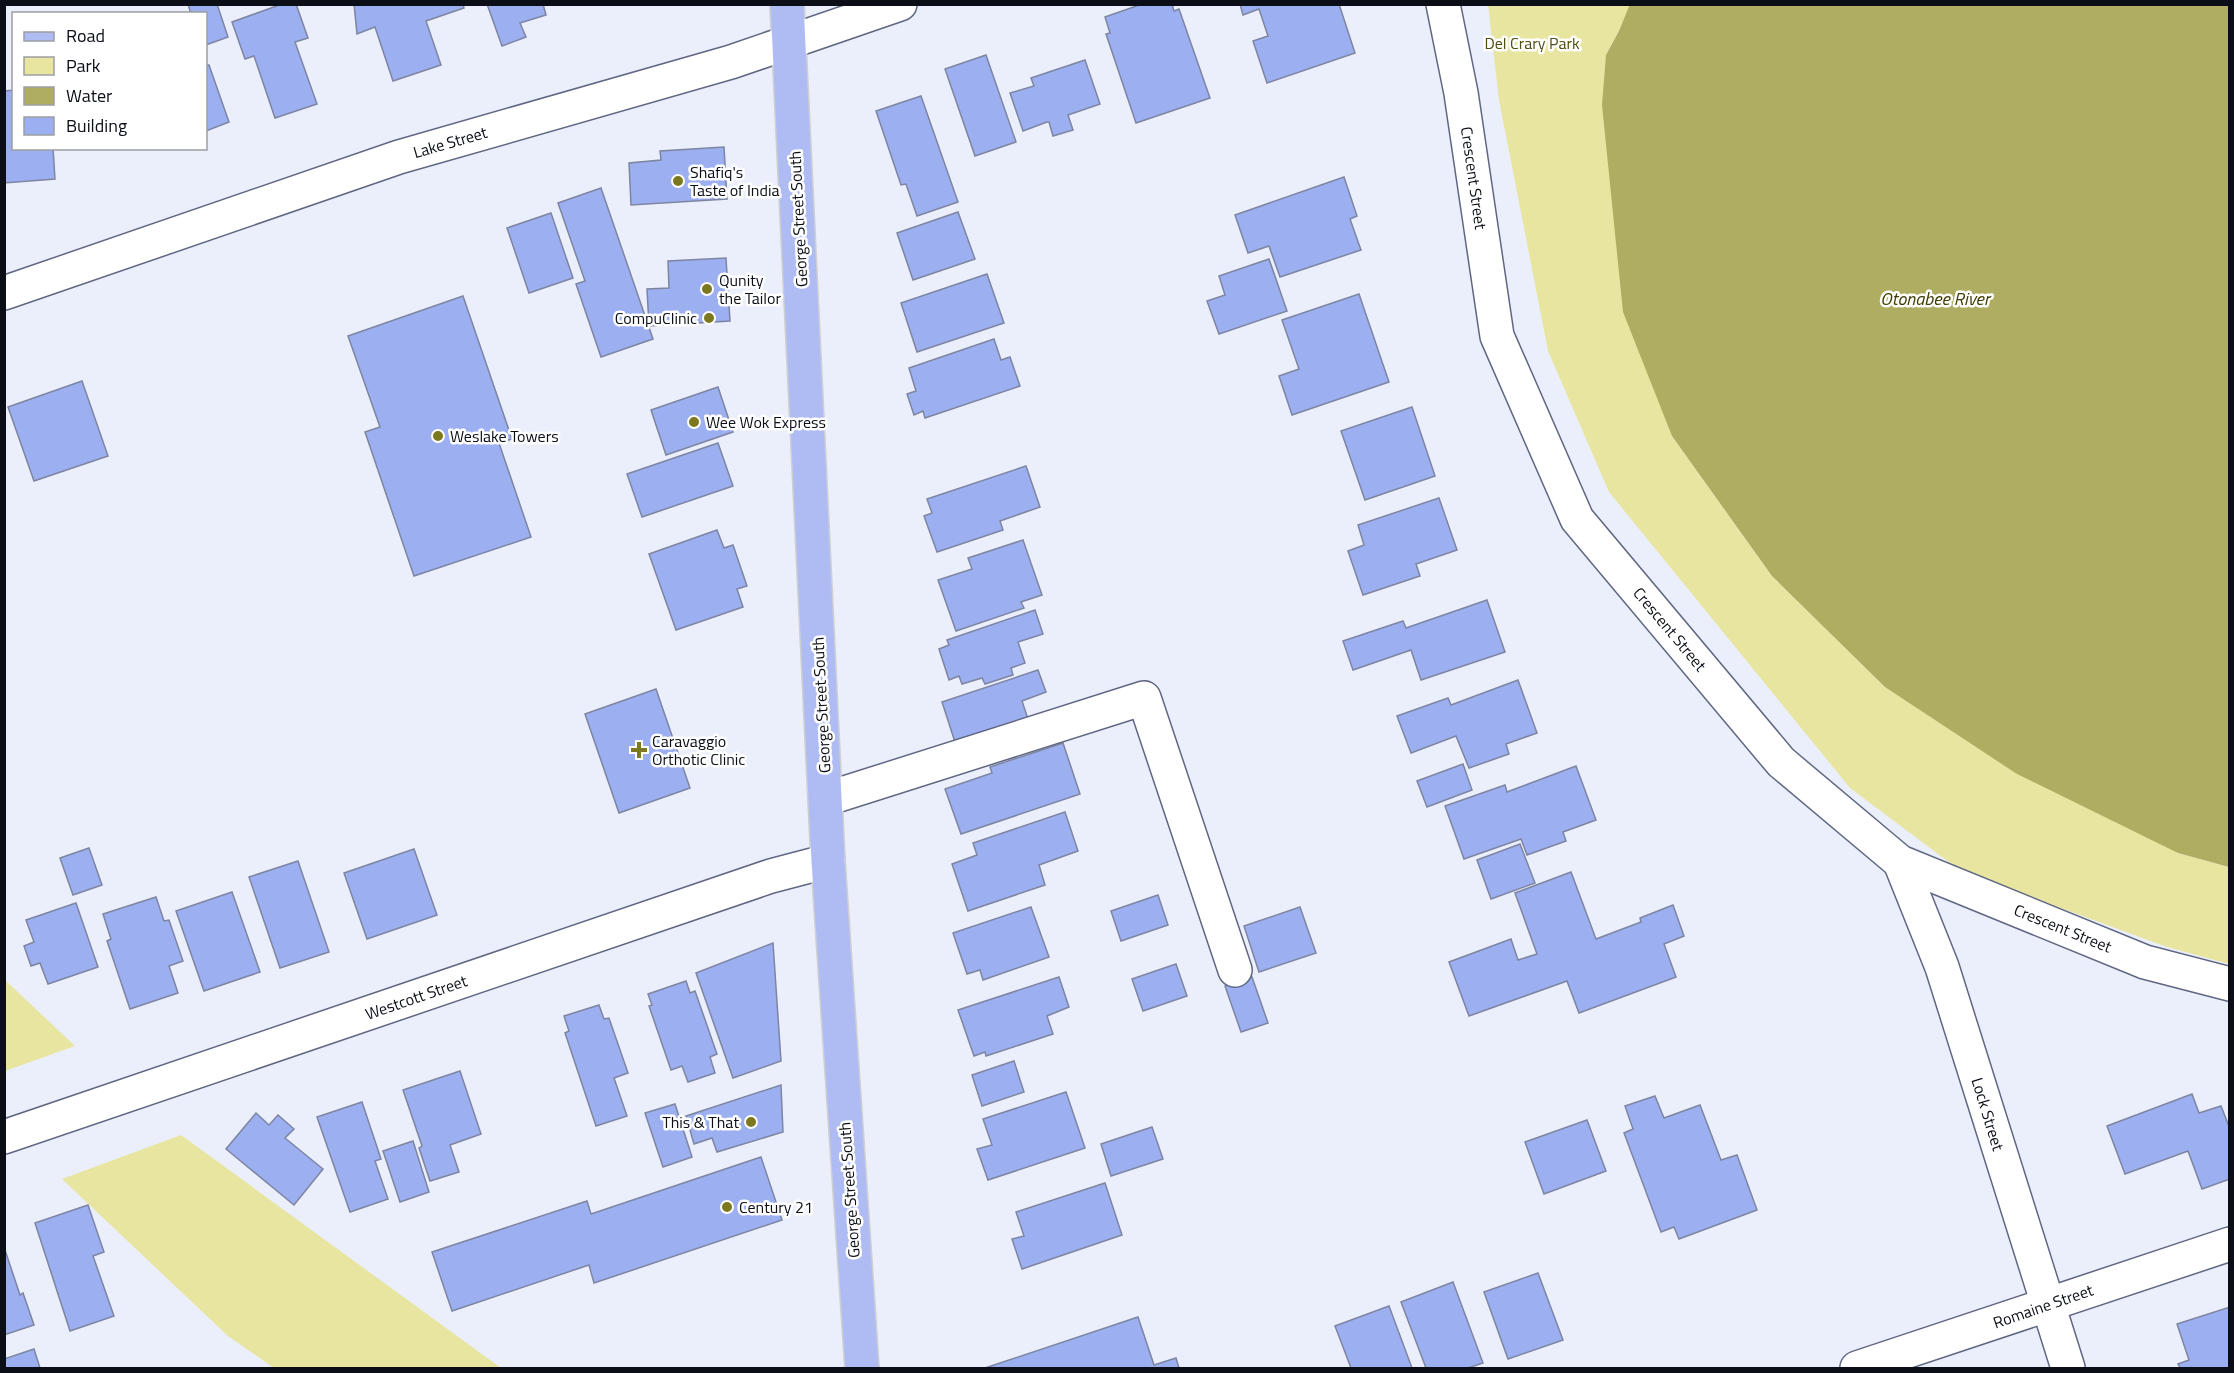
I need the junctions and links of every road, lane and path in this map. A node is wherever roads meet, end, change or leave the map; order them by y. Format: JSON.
{"nodes":[{"id":1,"x":787,"y":4,"type":"edge"},
{"id":2,"x":900,"y":4,"type":"edge"},
{"id":3,"x":1443,"y":4,"type":"edge"},
{"id":4,"x":789,"y":40,"type":"junction"},
{"id":5,"x":4,"y":292,"type":"edge"},
{"id":6,"x":826,"y":799,"type":"junction"},
{"id":7,"x":828,"y":861,"type":"junction"},
{"id":8,"x":1900,"y":862,"type":"junction"},
{"id":9,"x":1235,"y":970,"type":"dead end"},
{"id":10,"x":2229,"y":984,"type":"edge"},
{"id":11,"x":4,"y":1137,"type":"edge"},
{"id":12,"x":2229,"y":1244,"type":"edge"},
{"id":13,"x":2048,"y":1304,"type":"junction"},
{"id":14,"x":862,"y":1368,"type":"edge"},
{"id":15,"x":1857,"y":1368,"type":"edge"},
{"id":16,"x":2068,"y":1368,"type":"edge"}],
"edges":[{"from":1,"to":4,"type":"main road","name":"George Street South"},
{"from":2,"to":4,"type":"street","name":"Lake Street"},
{"from":3,"to":8,"type":"street","name":"Crescent Street"},
{"from":4,"to":5,"type":"street","name":"Lake Street"},
{"from":4,"to":6,"type":"main road","name":"George Street South"},
{"from":6,"to":7,"type":"main road","name":"George Street South"},
{"from":6,"to":9,"type":"street"},
{"from":7,"to":11,"type":"street","name":"Westcott Street"},
{"from":7,"to":14,"type":"main road","name":"George Street South"},
{"from":8,"to":10,"type":"street","name":"Crescent Street"},
{"from":8,"to":13,"type":"street","name":"Lock Street"},
{"from":12,"to":13,"type":"street","name":"Romaine Street"},
{"from":13,"to":15,"type":"street","name":"Romaine Street"},
{"from":13,"to":16,"type":"street","name":"Lock Street"}]}
